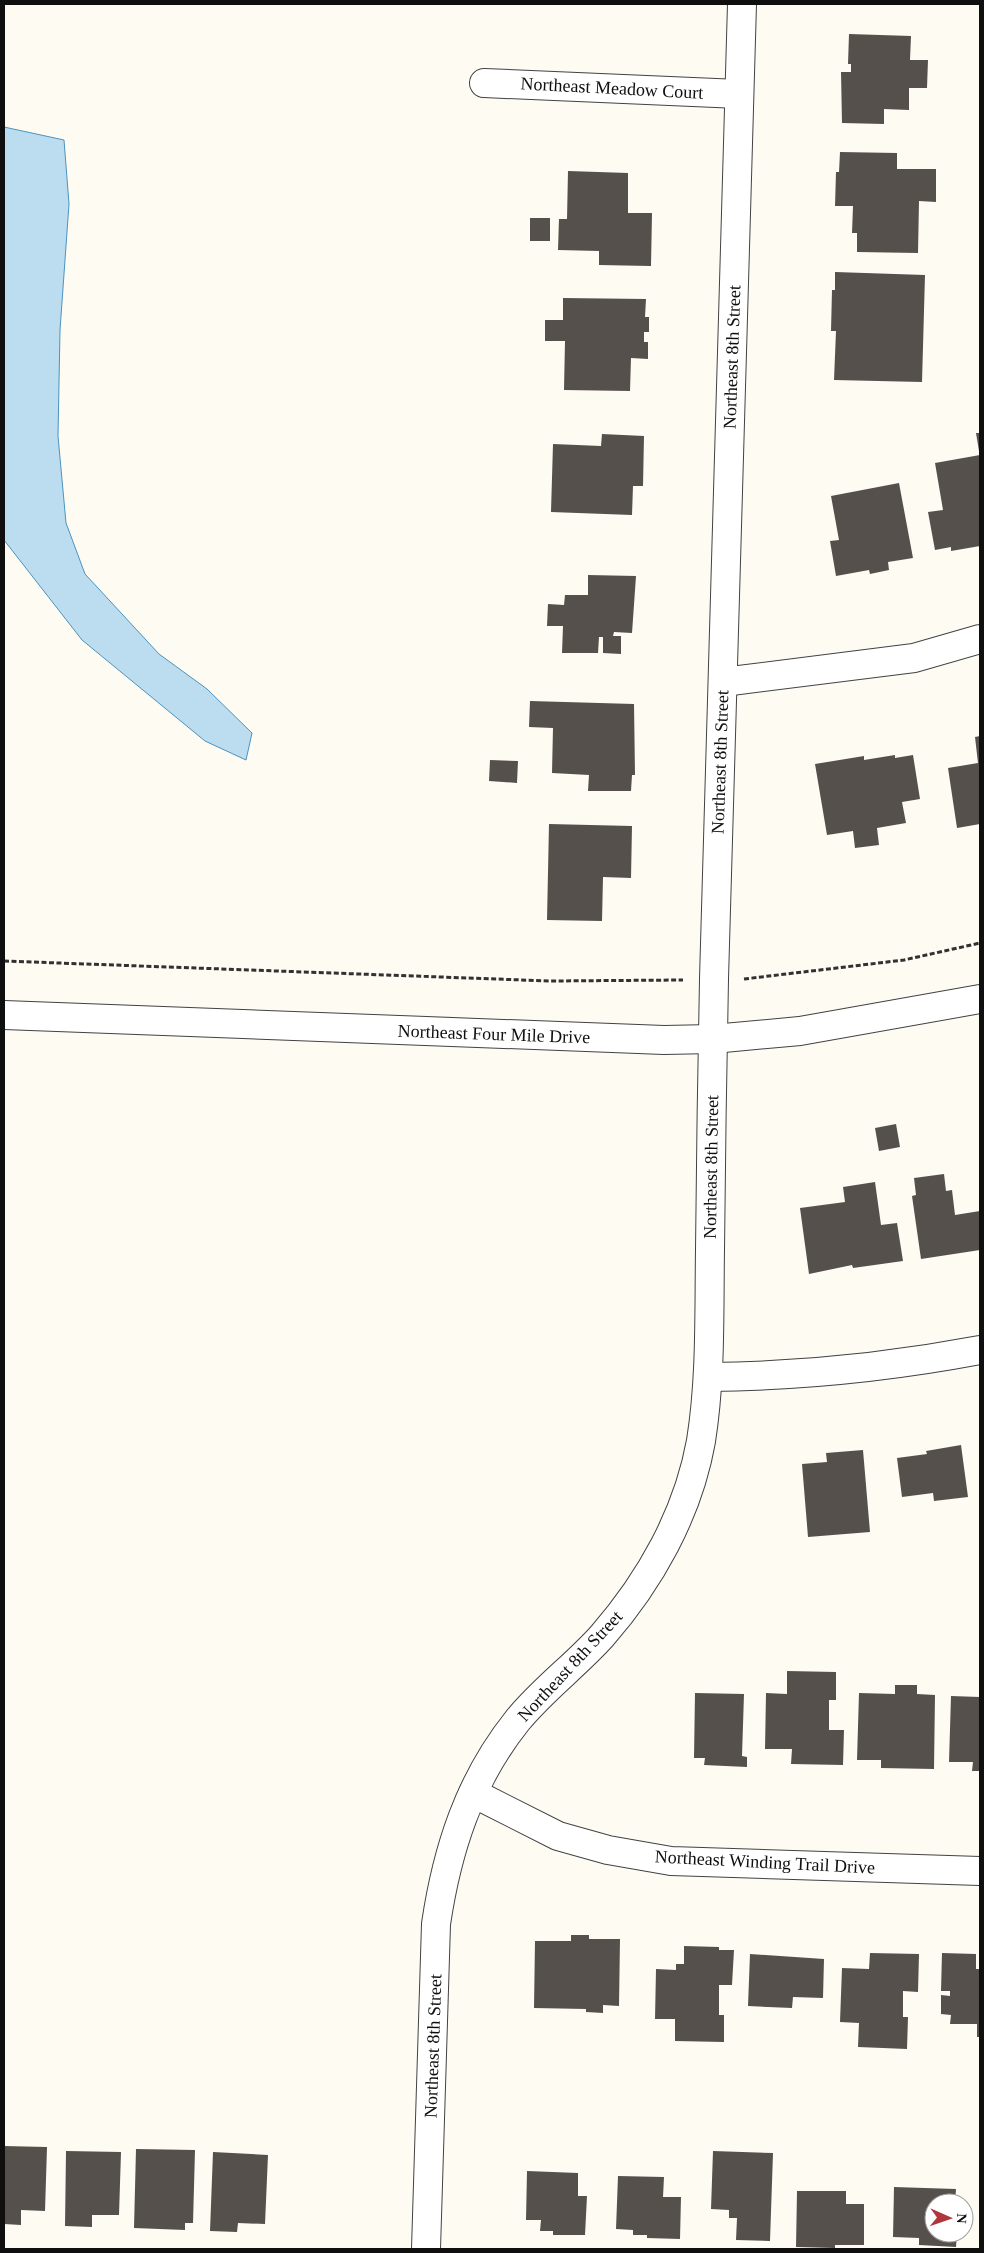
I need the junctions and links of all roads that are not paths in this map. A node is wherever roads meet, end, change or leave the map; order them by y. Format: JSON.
{"nodes":[{"id":1,"x":742,"y":4,"type":"edge"},
{"id":2,"x":484,"y":83,"type":"dead end"},
{"id":3,"x":739,"y":94,"type":"junction"},
{"id":4,"x":980,"y":639,"type":"edge"},
{"id":5,"x":723,"y":682,"type":"junction"},
{"id":6,"x":980,"y":999,"type":"edge"},
{"id":7,"x":4,"y":1016,"type":"edge"},
{"id":8,"x":712,"y":1039,"type":"junction"},
{"id":9,"x":980,"y":1350,"type":"edge"},
{"id":10,"x":708,"y":1377,"type":"junction"},
{"id":11,"x":473,"y":1793,"type":"junction"},
{"id":12,"x":980,"y":1871,"type":"edge"},
{"id":13,"x":426,"y":2249,"type":"edge"}],
"edges":[{"from":1,"to":3,"type":"street","name":"Northeast 8th Street"},
{"from":2,"to":3,"type":"street","name":"Northeast Meadow Court"},
{"from":3,"to":5,"type":"street","name":"Northeast 8th Street"},
{"from":4,"to":5,"type":"street"},
{"from":5,"to":8,"type":"street","name":"Northeast 8th Street"},
{"from":6,"to":8,"type":"street","name":"Northeast Four Mile Drive"},
{"from":7,"to":8,"type":"street","name":"Northeast Four Mile Drive"},
{"from":8,"to":10,"type":"street","name":"Northeast 8th Street"},
{"from":9,"to":10,"type":"street"},
{"from":10,"to":11,"type":"street","name":"Northeast 8th Street"},
{"from":11,"to":12,"type":"street","name":"Northeast Winding Trail Drive"},
{"from":11,"to":13,"type":"street","name":"Northeast 8th Street"}]}
